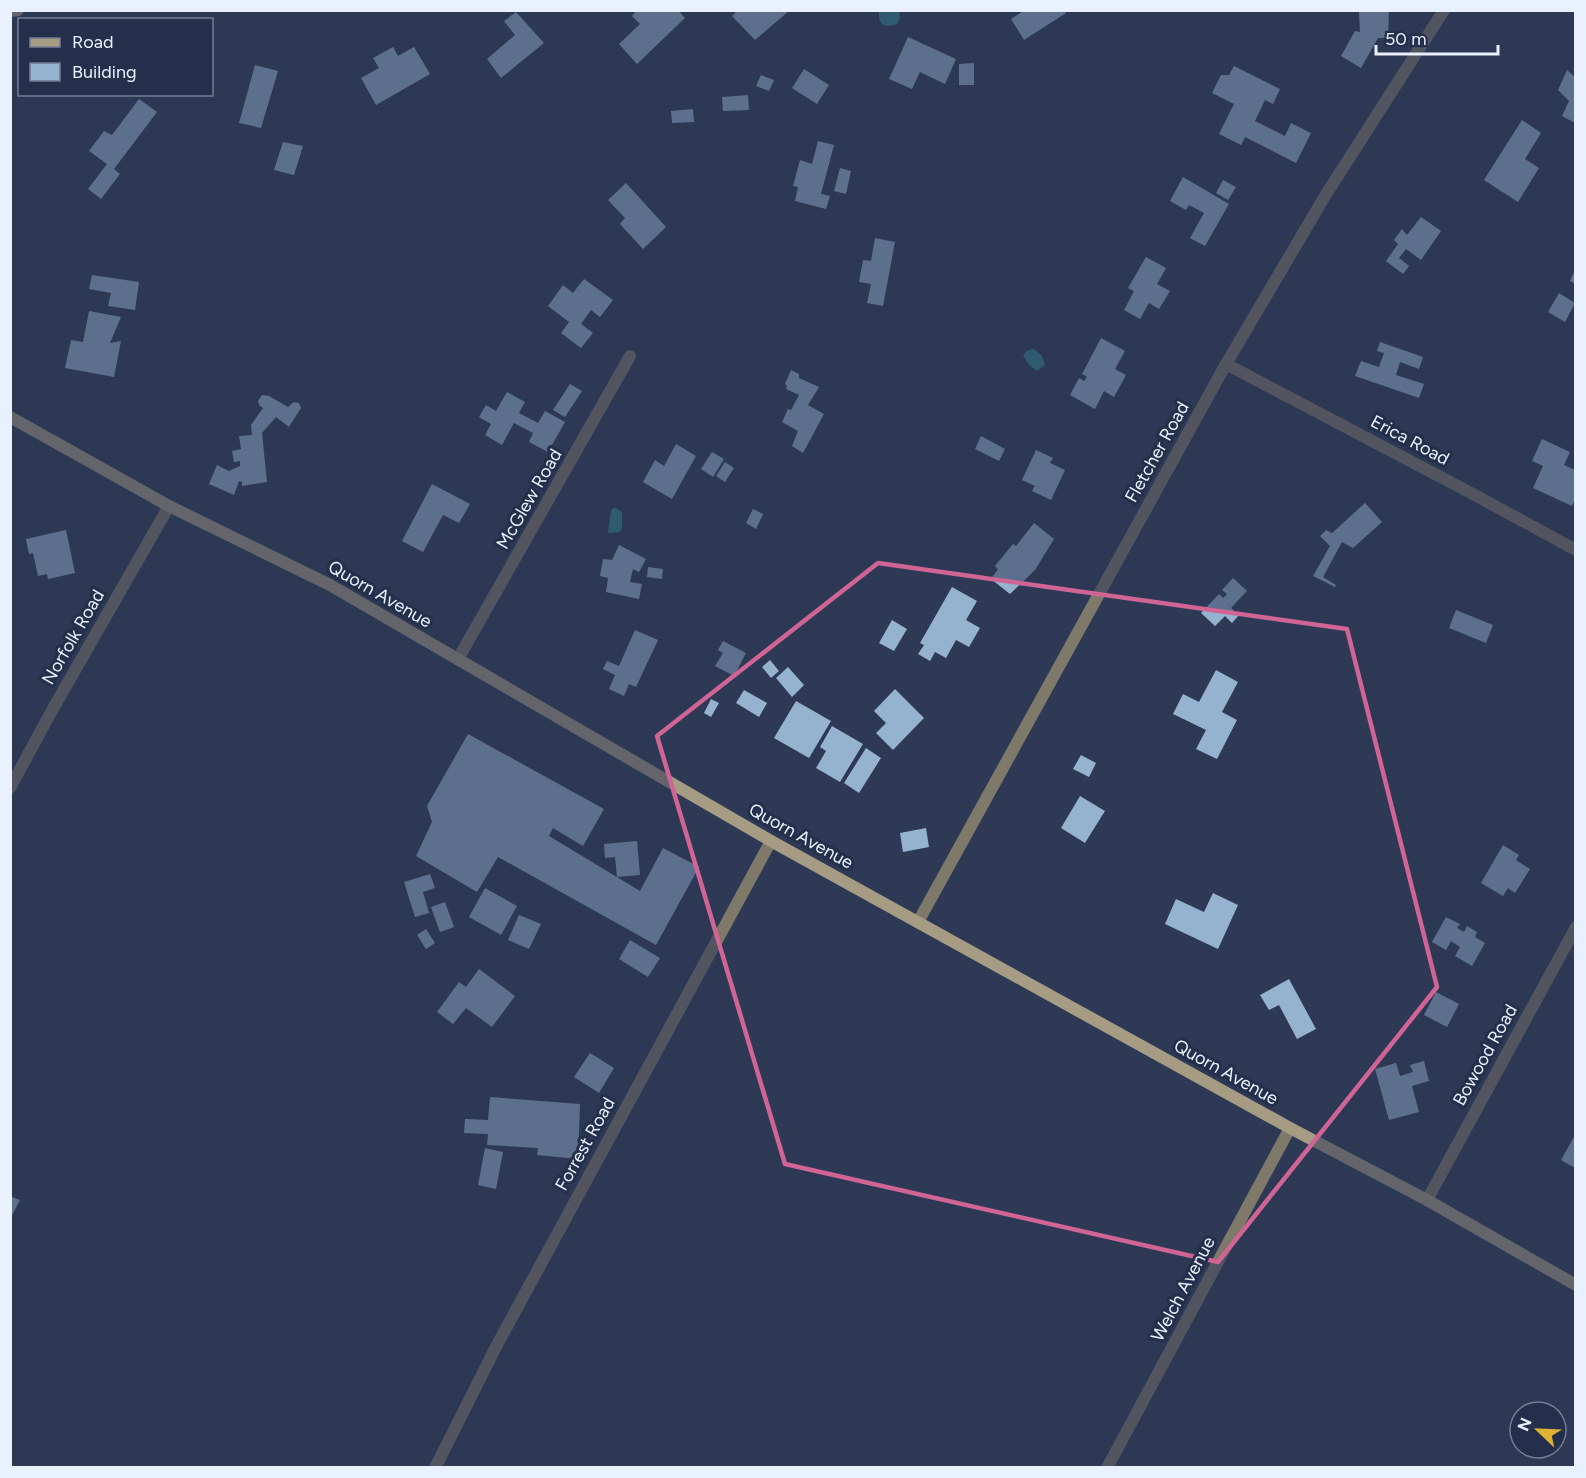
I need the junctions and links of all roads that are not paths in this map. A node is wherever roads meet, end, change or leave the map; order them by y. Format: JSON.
{"nodes":[{"id":1,"x":18,"y":10,"type":"edge"},
{"id":2,"x":1444,"y":10,"type":"edge"},
{"id":3,"x":10,"y":11,"type":"edge"},
{"id":4,"x":630,"y":356,"type":"dead end"},
{"id":5,"x":1226,"y":364,"type":"junction"},
{"id":6,"x":10,"y":417,"type":"edge"},
{"id":7,"x":170,"y":506,"type":"junction"},
{"id":8,"x":1575,"y":550,"type":"edge"},
{"id":9,"x":458,"y":659,"type":"junction"},
{"id":10,"x":10,"y":788,"type":"edge"},
{"id":11,"x":771,"y":840,"type":"junction"},
{"id":12,"x":918,"y":922,"type":"junction"},
{"id":13,"x":1575,"y":927,"type":"edge"},
{"id":14,"x":1290,"y":1128,"type":"junction"},
{"id":15,"x":1427,"y":1200,"type":"junction"},
{"id":16,"x":1575,"y":1285,"type":"edge"},
{"id":17,"x":435,"y":1467,"type":"edge"},
{"id":18,"x":1107,"y":1467,"type":"edge"}],
"edges":[{"from":1,"to":3,"type":"street"},
{"from":2,"to":5,"type":"street","name":"Fletcher Road"},
{"from":4,"to":9,"type":"street","name":"McGlew Road"},
{"from":5,"to":8,"type":"street","name":"Erica Road"},
{"from":5,"to":12,"type":"street","name":"Fletcher Road"},
{"from":6,"to":7,"type":"street","name":"Quorn Avenue"},
{"from":7,"to":9,"type":"street","name":"Quorn Avenue"},
{"from":7,"to":10,"type":"street","name":"Norfolk Road"},
{"from":9,"to":11,"type":"street","name":"Quorn Avenue"},
{"from":11,"to":12,"type":"street","name":"Quorn Avenue"},
{"from":11,"to":17,"type":"street","name":"Forrest Road"},
{"from":12,"to":14,"type":"street","name":"Quorn Avenue"},
{"from":13,"to":15,"type":"street","name":"Bowood Road"},
{"from":14,"to":15,"type":"street","name":"Quorn Avenue"},
{"from":14,"to":18,"type":"street","name":"Welch Avenue"},
{"from":15,"to":16,"type":"street","name":"Quorn Avenue"}]}
